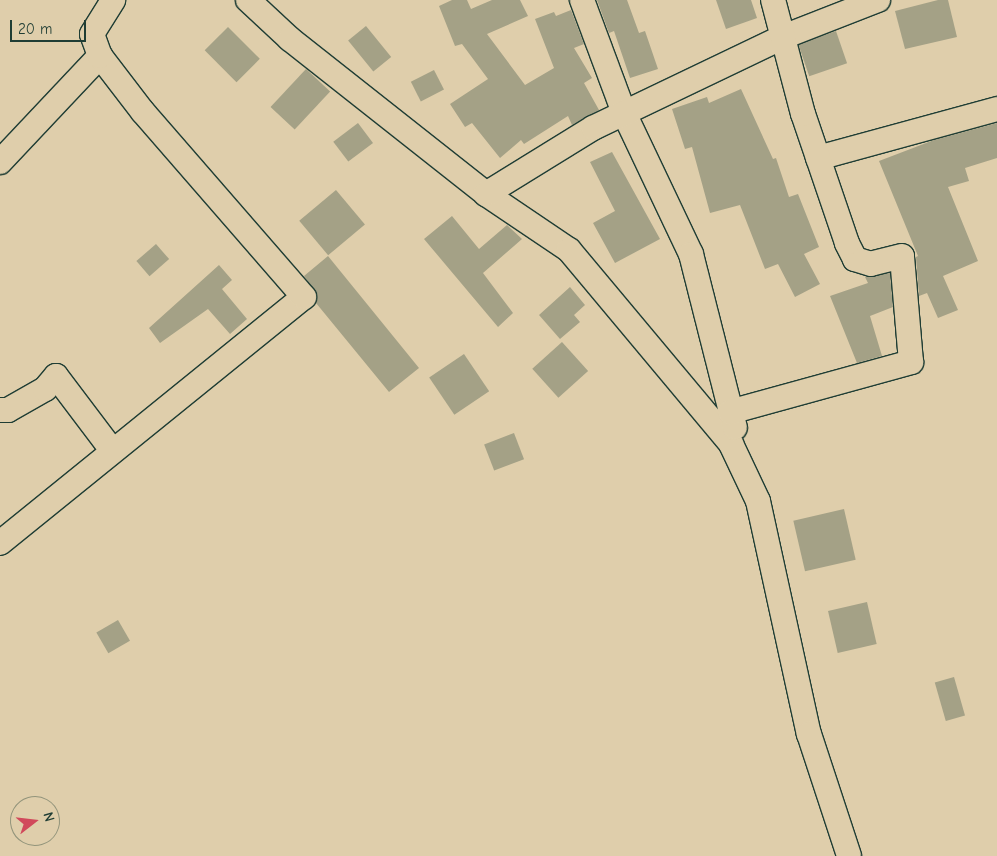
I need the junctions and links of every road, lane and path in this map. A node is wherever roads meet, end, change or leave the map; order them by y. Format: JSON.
{"nodes":[{"id":1,"x":114,"y":0,"type":"edge"},
{"id":2,"x":248,"y":0,"type":"edge"},
{"id":3,"x":582,"y":0,"type":"edge"},
{"id":4,"x":773,"y":0,"type":"edge"},
{"id":5,"x":878,"y":0,"type":"edge"},
{"id":6,"x":783,"y":37,"type":"junction"},
{"id":7,"x":100,"y":56,"type":"junction"},
{"id":8,"x":997,"y":109,"type":"edge"},
{"id":9,"x":624,"y":112,"type":"junction"},
{"id":10,"x":818,"y":158,"type":"junction"},
{"id":11,"x":0,"y":162,"type":"edge"},
{"id":12,"x":486,"y":194,"type":"junction"},
{"id":13,"x":0,"y":410,"type":"edge"},
{"id":14,"x":730,"y":412,"type":"junction"},
{"id":15,"x":112,"y":450,"type":"junction"},
{"id":16,"x":744,"y":467,"type":"junction"},
{"id":17,"x":0,"y":543,"type":"edge"},
{"id":18,"x":848,"y":856,"type":"edge"}],
"edges":[{"from":1,"to":7,"type":"street"},
{"from":2,"to":12,"type":"street"},
{"from":3,"to":9,"type":"street"},
{"from":4,"to":6,"type":"street"},
{"from":5,"to":6,"type":"street"},
{"from":6,"to":9,"type":"street"},
{"from":6,"to":10,"type":"street"},
{"from":7,"to":11,"type":"street"},
{"from":7,"to":15,"type":"street"},
{"from":8,"to":10,"type":"street"},
{"from":9,"to":12,"type":"street"},
{"from":9,"to":14,"type":"street"},
{"from":10,"to":14,"type":"street"},
{"from":12,"to":16,"type":"street"},
{"from":13,"to":15,"type":"street"},
{"from":14,"to":16,"type":"street"},
{"from":15,"to":17,"type":"street"},
{"from":16,"to":18,"type":"street"}]}
